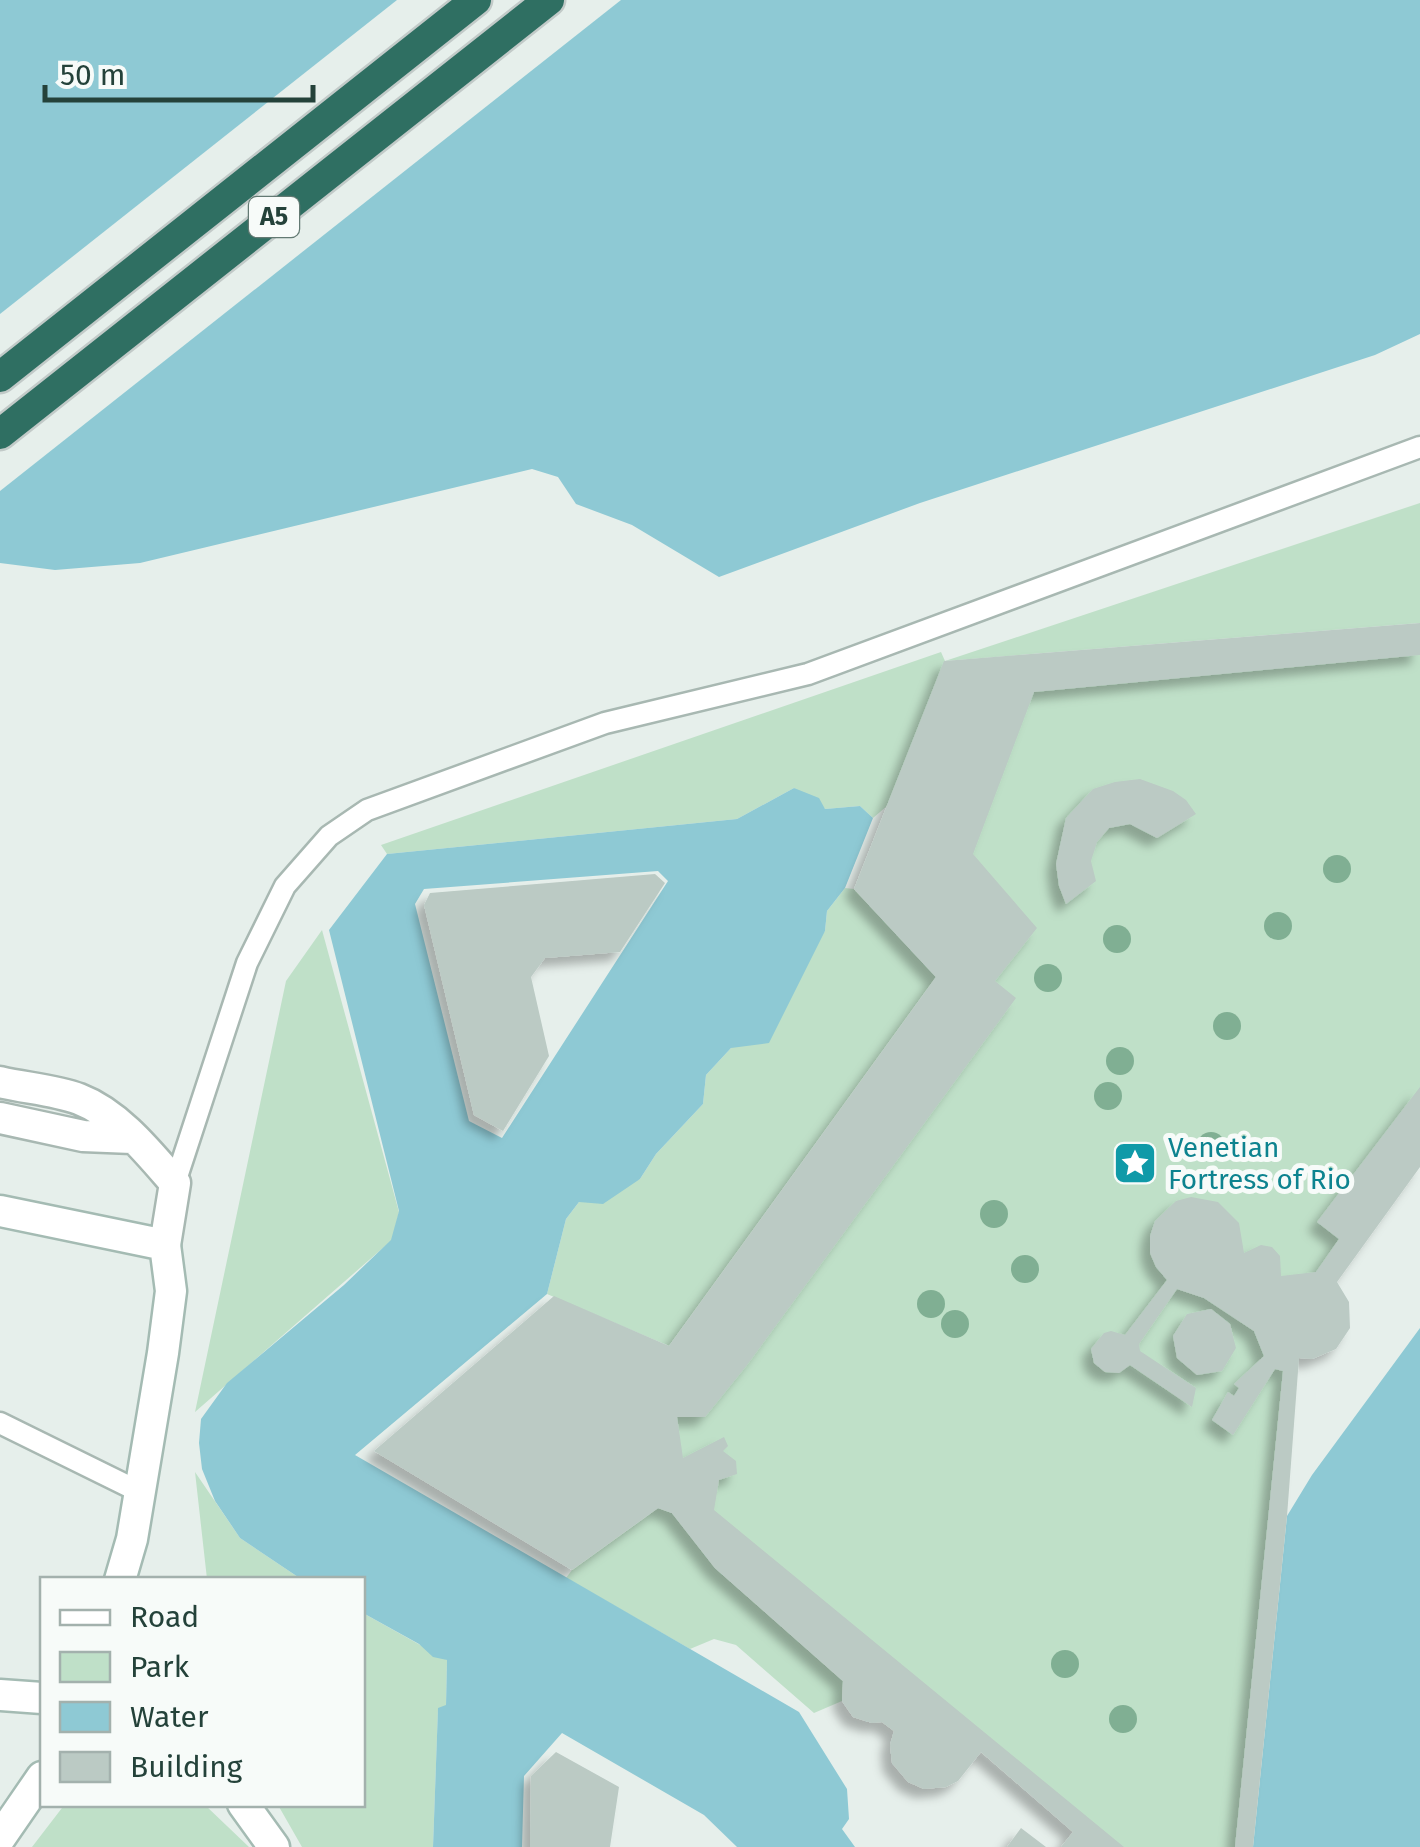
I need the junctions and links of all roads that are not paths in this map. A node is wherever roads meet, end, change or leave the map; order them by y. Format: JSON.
{"nodes":[{"id":1,"x":476,"y":0,"type":"edge"},
{"id":2,"x":549,"y":0,"type":"edge"},
{"id":3,"x":0,"y":376,"type":"edge"},
{"id":4,"x":0,"y":434,"type":"edge"},
{"id":5,"x":1420,"y":447,"type":"edge"},
{"id":6,"x":0,"y":1082,"type":"edge"},
{"id":7,"x":0,"y":1118,"type":"edge"},
{"id":8,"x":132,"y":1138,"type":"junction"},
{"id":9,"x":176,"y":1183,"type":"junction"},
{"id":10,"x":0,"y":1210,"type":"edge"},
{"id":11,"x":165,"y":1245,"type":"junction"},
{"id":12,"x":0,"y":1423,"type":"edge"},
{"id":13,"x":140,"y":1492,"type":"junction"},
{"id":14,"x":121,"y":1577,"type":"edge"},
{"id":15,"x":0,"y":1695,"type":"edge"},
{"id":16,"x":40,"y":1698,"type":"edge"},
{"id":17,"x":40,"y":1780,"type":"edge"},
{"id":18,"x":245,"y":1807,"type":"edge"},
{"id":19,"x":0,"y":1838,"type":"edge"},
{"id":20,"x":274,"y":1847,"type":"edge"}],
"edges":[{"from":1,"to":3,"type":"highway","number":"Α5"},
{"from":2,"to":4,"type":"highway","number":"Α5"},
{"from":5,"to":9,"type":"lane"},
{"from":6,"to":8,"type":"street"},
{"from":7,"to":8,"type":"street"},
{"from":8,"to":9,"type":"street"},
{"from":9,"to":11,"type":"street"},
{"from":10,"to":11,"type":"street"},
{"from":11,"to":13,"type":"street"},
{"from":12,"to":13,"type":"lane"},
{"from":13,"to":14,"type":"street"},
{"from":15,"to":16,"type":"street"},
{"from":17,"to":19,"type":"street"},
{"from":18,"to":20,"type":"street"}]}
